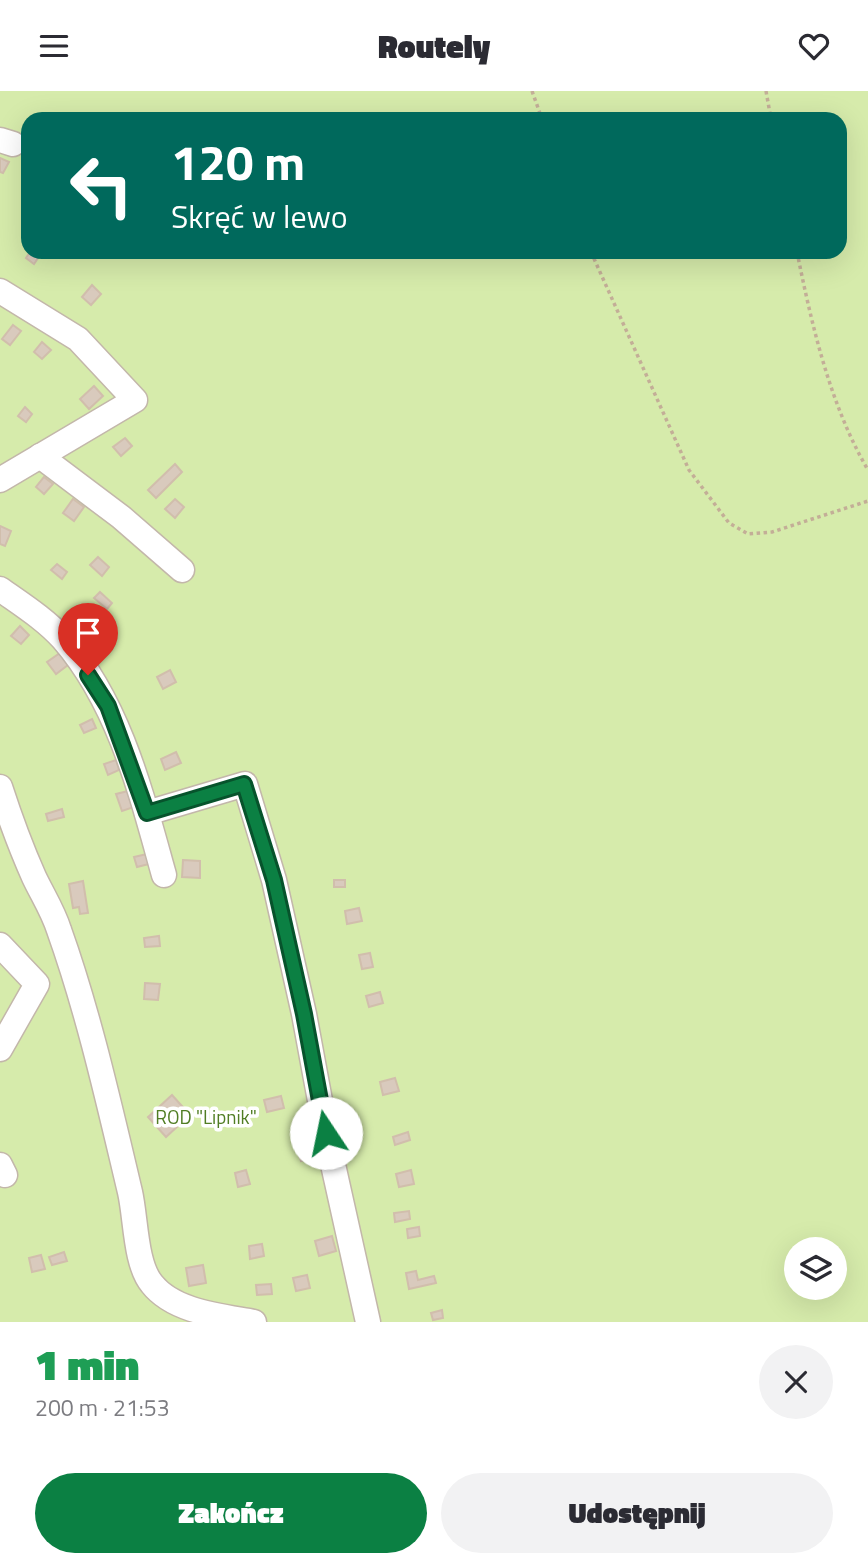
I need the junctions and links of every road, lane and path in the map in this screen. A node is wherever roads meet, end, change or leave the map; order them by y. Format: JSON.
{"nodes":[{"id":1,"x":532,"y":91,"type":"edge"},
{"id":2,"x":766,"y":91,"type":"edge"},
{"id":3,"x":540,"y":112,"type":"edge"},
{"id":4,"x":770,"y":112,"type":"edge"},
{"id":5,"x":594,"y":259,"type":"edge"},
{"id":6,"x":798,"y":259,"type":"edge"},
{"id":7,"x":0,"y":291,"type":"edge"},
{"id":8,"x":0,"y":452,"type":"edge"},
{"id":9,"x":31,"y":461,"type":"junction"},
{"id":10,"x":868,"y":470,"type":"edge"},
{"id":11,"x":0,"y":480,"type":"edge"},
{"id":12,"x":868,"y":501,"type":"edge"},
{"id":13,"x":182,"y":570,"type":"dead end"},
{"id":14,"x":0,"y":589,"type":"edge"},
{"id":15,"x":0,"y":787,"type":"edge"},
{"id":16,"x":147,"y":813,"type":"junction"},
{"id":17,"x":164,"y":875,"type":"dead end"},
{"id":18,"x":0,"y":945,"type":"edge"},
{"id":19,"x":0,"y":1049,"type":"edge"},
{"id":20,"x":254,"y":1322,"type":"edge"},
{"id":21,"x":368,"y":1322,"type":"edge"}],
"edges":[{"from":1,"to":3,"type":"path"},
{"from":2,"to":4,"type":"path"},
{"from":5,"to":12,"type":"path"},
{"from":6,"to":10,"type":"path"},
{"from":7,"to":9,"type":"lane"},
{"from":8,"to":9,"type":"lane"},
{"from":9,"to":11,"type":"lane"},
{"from":9,"to":13,"type":"lane"},
{"from":14,"to":16,"type":"lane"},
{"from":15,"to":20,"type":"lane"},
{"from":16,"to":17,"type":"lane"},
{"from":16,"to":21,"type":"lane"},
{"from":18,"to":19,"type":"lane"}]}
